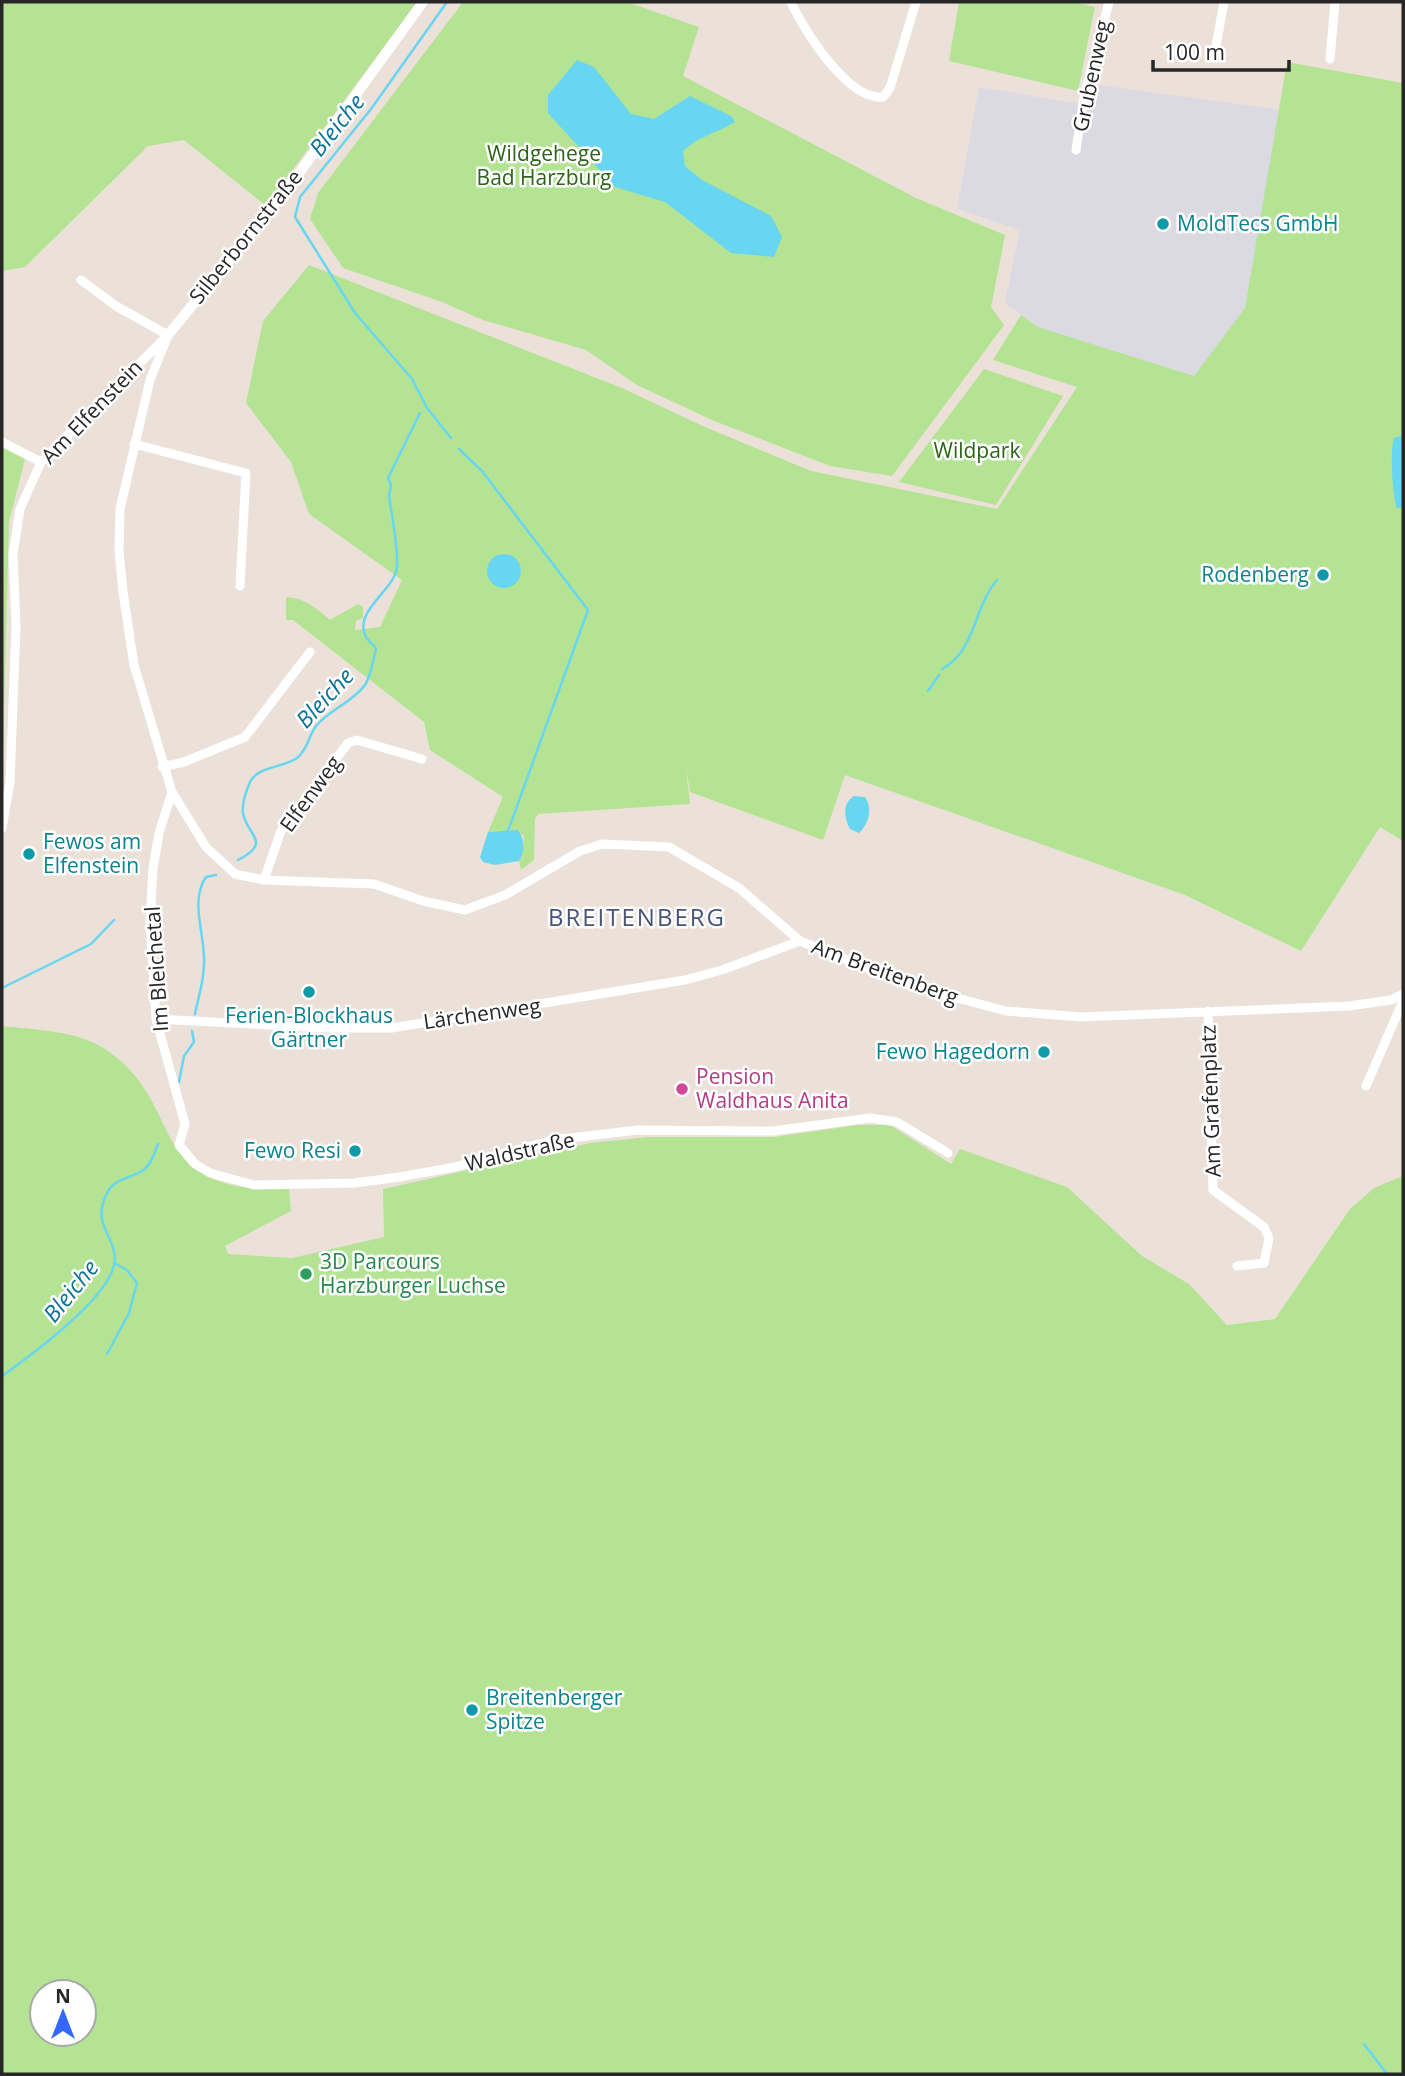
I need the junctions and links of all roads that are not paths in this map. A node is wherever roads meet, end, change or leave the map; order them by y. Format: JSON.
{"nodes":[{"id":1,"x":423,"y":2,"type":"edge"},
{"id":2,"x":791,"y":2,"type":"edge"},
{"id":3,"x":916,"y":2,"type":"edge"},
{"id":4,"x":1109,"y":2,"type":"edge"},
{"id":5,"x":1224,"y":2,"type":"edge"},
{"id":6,"x":1335,"y":2,"type":"edge"},
{"id":7,"x":1216,"y":46,"type":"dead end"},
{"id":8,"x":1330,"y":59,"type":"dead end"},
{"id":9,"x":1076,"y":150,"type":"dead end"},
{"id":10,"x":81,"y":279,"type":"dead end"},
{"id":11,"x":168,"y":335,"type":"junction"},
{"id":12,"x":2,"y":442,"type":"edge"},
{"id":13,"x":134,"y":444,"type":"junction"},
{"id":14,"x":41,"y":462,"type":"junction"},
{"id":15,"x":240,"y":586,"type":"dead end"},
{"id":16,"x":310,"y":652,"type":"dead end"},
{"id":17,"x":422,"y":759,"type":"dead end"},
{"id":18,"x":162,"y":767,"type":"junction"},
{"id":19,"x":172,"y":792,"type":"junction"},
{"id":20,"x":2,"y":828,"type":"edge"},
{"id":21,"x":264,"y":880,"type":"junction"},
{"id":22,"x":800,"y":941,"type":"junction"},
{"id":23,"x":1403,"y":994,"type":"edge"},
{"id":24,"x":1403,"y":1001,"type":"edge"},
{"id":25,"x":1208,"y":1011,"type":"junction"},
{"id":26,"x":156,"y":1019,"type":"junction"},
{"id":27,"x":1366,"y":1086,"type":"dead end"},
{"id":28,"x":178,"y":1145,"type":"joint"},
{"id":29,"x":948,"y":1153,"type":"dead end"},
{"id":30,"x":1237,"y":1266,"type":"dead end"}],
"edges":[{"from":1,"to":11,"type":"street","name":"Silberbornstraße"},
{"from":2,"to":3,"type":"street"},
{"from":4,"to":9,"type":"street","name":"Grubenweg"},
{"from":5,"to":7,"type":"street"},
{"from":6,"to":8,"type":"street"},
{"from":10,"to":11,"type":"street"},
{"from":11,"to":13,"type":"street","name":"Am Breitenberg"},
{"from":11,"to":14,"type":"street","name":"Am Elfenstein"},
{"from":12,"to":14,"type":"street"},
{"from":13,"to":15,"type":"street"},
{"from":13,"to":18,"type":"street","name":"Am Breitenberg"},
{"from":14,"to":20,"type":"street","name":"Am Elfenstein"},
{"from":16,"to":18,"type":"street"},
{"from":17,"to":21,"type":"street","name":"Elfenweg"},
{"from":18,"to":19,"type":"street","name":"Am Breitenberg"},
{"from":19,"to":21,"type":"street","name":"Am Breitenberg"},
{"from":19,"to":26,"type":"street","name":"Im Bleichetal"},
{"from":21,"to":22,"type":"street","name":"Am Breitenberg"},
{"from":22,"to":25,"type":"street","name":"Am Breitenberg"},
{"from":22,"to":26,"type":"street","name":"Lärchenweg"},
{"from":23,"to":25,"type":"street","name":"Am Breitenberg"},
{"from":24,"to":27,"type":"street"},
{"from":25,"to":30,"type":"street","name":"Am Grafenplatz"},
{"from":26,"to":28,"type":"street","name":"Im Bleichetal"},
{"from":28,"to":29,"type":"street","name":"Waldstraße"}]}
